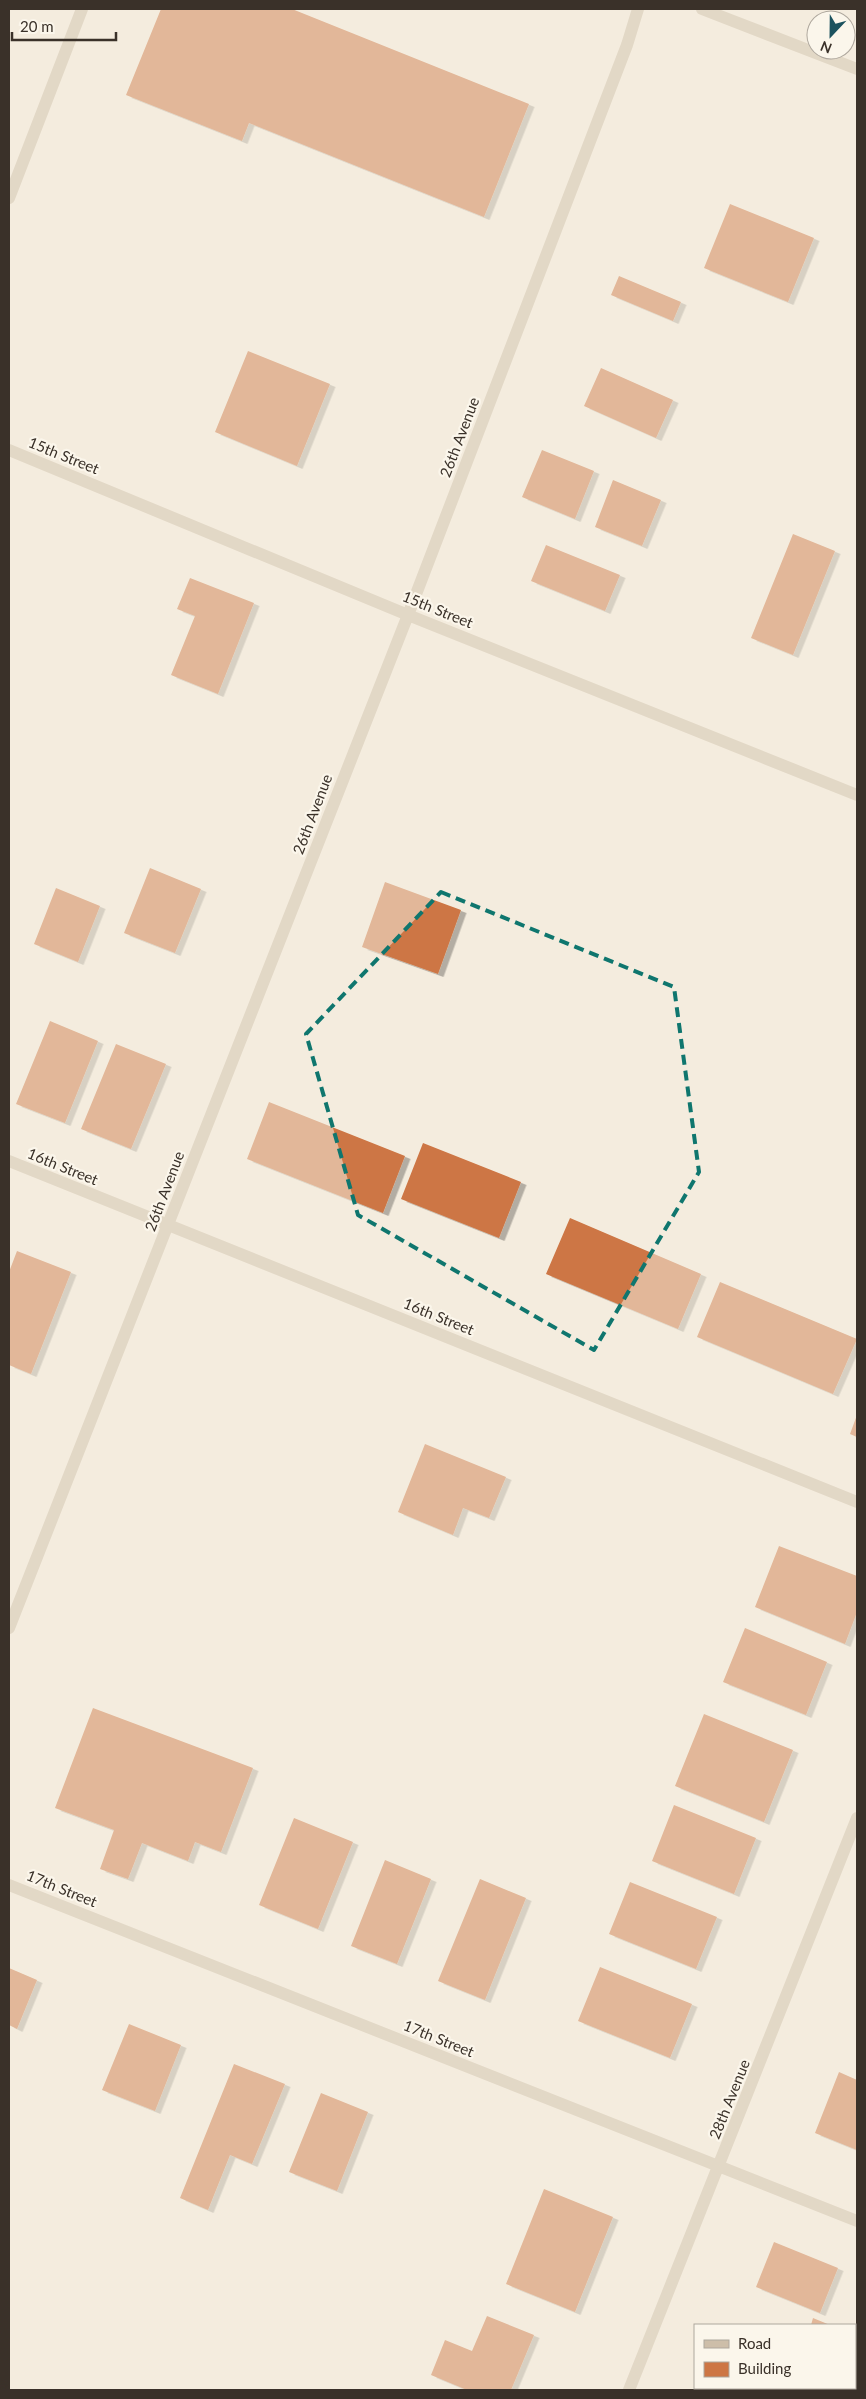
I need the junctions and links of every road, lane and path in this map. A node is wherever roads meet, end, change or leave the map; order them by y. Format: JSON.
{"nodes":[{"id":1,"x":82,"y":9,"type":"edge"},
{"id":2,"x":638,"y":9,"type":"edge"},
{"id":3,"x":702,"y":9,"type":"edge"},
{"id":4,"x":857,"y":69,"type":"edge"},
{"id":5,"x":9,"y":198,"type":"edge"},
{"id":6,"x":9,"y":450,"type":"edge"},
{"id":7,"x":408,"y":615,"type":"junction"},
{"id":8,"x":857,"y":795,"type":"edge"},
{"id":9,"x":9,"y":1161,"type":"edge"},
{"id":10,"x":168,"y":1225,"type":"junction"},
{"id":11,"x":857,"y":1502,"type":"edge"},
{"id":12,"x":9,"y":1628,"type":"edge"},
{"id":13,"x":857,"y":1818,"type":"edge"},
{"id":14,"x":9,"y":1885,"type":"edge"},
{"id":15,"x":720,"y":2166,"type":"junction"},
{"id":16,"x":857,"y":2221,"type":"edge"},
{"id":17,"x":629,"y":2390,"type":"edge"}],
"edges":[{"from":1,"to":5,"type":"street"},
{"from":2,"to":7,"type":"street","name":"26th Avenue"},
{"from":3,"to":4,"type":"street"},
{"from":6,"to":7,"type":"street","name":"15th Street"},
{"from":7,"to":8,"type":"street","name":"15th Street"},
{"from":7,"to":10,"type":"street","name":"26th Avenue"},
{"from":9,"to":10,"type":"street","name":"16th Street"},
{"from":10,"to":11,"type":"street","name":"16th Street"},
{"from":10,"to":12,"type":"street","name":"26th Avenue"},
{"from":13,"to":15,"type":"street","name":"28th Avenue"},
{"from":14,"to":15,"type":"street","name":"17th Street"},
{"from":15,"to":16,"type":"street","name":"17th Street"},
{"from":15,"to":17,"type":"street","name":"28th Avenue"}]}
